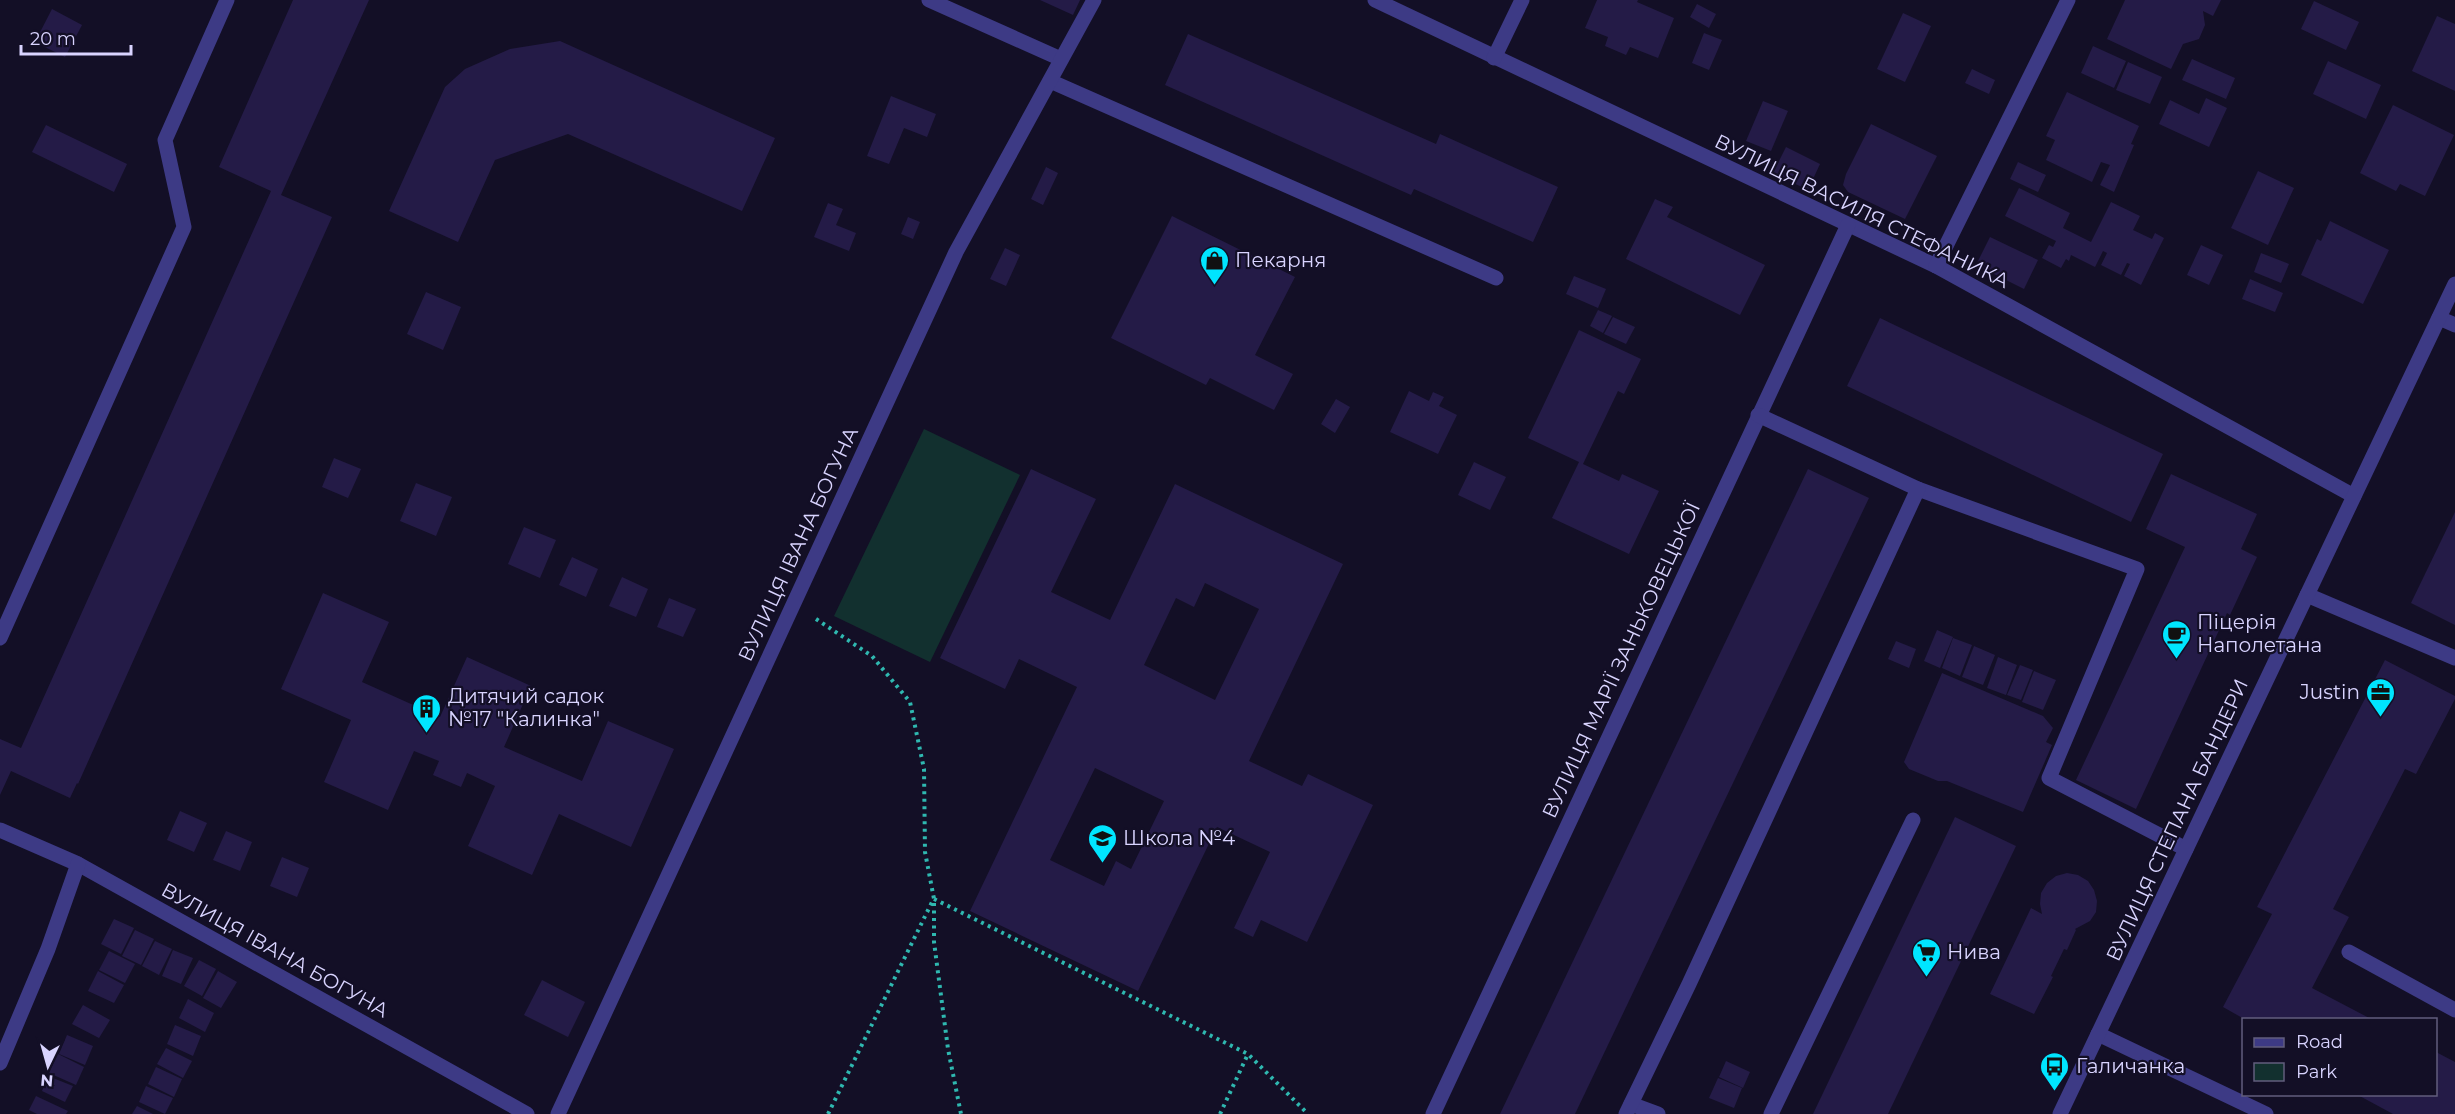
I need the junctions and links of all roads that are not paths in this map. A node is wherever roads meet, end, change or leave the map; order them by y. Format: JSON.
{"nodes":[{"id":1,"x":227,"y":0,"type":"edge"},
{"id":2,"x":929,"y":0,"type":"edge"},
{"id":3,"x":1094,"y":0,"type":"edge"},
{"id":4,"x":1375,"y":0,"type":"edge"},
{"id":5,"x":1522,"y":0,"type":"edge"},
{"id":6,"x":2068,"y":0,"type":"edge"},
{"id":7,"x":1494,"y":58,"type":"junction"},
{"id":8,"x":1061,"y":59,"type":"junction"},
{"id":9,"x":1050,"y":81,"type":"junction"},
{"id":10,"x":1848,"y":225,"type":"junction"},
{"id":11,"x":1936,"y":266,"type":"junction"},
{"id":12,"x":1496,"y":278,"type":"dead end"},
{"id":13,"x":2455,"y":284,"type":"edge"},
{"id":14,"x":2439,"y":318,"type":"junction"},
{"id":15,"x":2455,"y":325,"type":"edge"},
{"id":16,"x":1758,"y":415,"type":"junction"},
{"id":17,"x":1918,"y":489,"type":"junction"},
{"id":18,"x":2354,"y":496,"type":"junction"},
{"id":19,"x":2307,"y":595,"type":"junction"},
{"id":20,"x":0,"y":638,"type":"edge"},
{"id":21,"x":2455,"y":658,"type":"edge"},
{"id":22,"x":1913,"y":820,"type":"dead end"},
{"id":23,"x":0,"y":830,"type":"edge"},
{"id":24,"x":2186,"y":849,"type":"junction"},
{"id":25,"x":78,"y":864,"type":"junction"},
{"id":26,"x":2349,"y":952,"type":"dead end"},
{"id":27,"x":2455,"y":1010,"type":"edge"},
{"id":28,"x":2098,"y":1034,"type":"junction"},
{"id":29,"x":0,"y":1063,"type":"edge"},
{"id":30,"x":1628,"y":1109,"type":"edge"},
{"id":31,"x":527,"y":1114,"type":"edge"},
{"id":32,"x":558,"y":1114,"type":"edge"},
{"id":33,"x":1433,"y":1114,"type":"edge"},
{"id":34,"x":1658,"y":1114,"type":"edge"},
{"id":35,"x":1771,"y":1114,"type":"edge"},
{"id":36,"x":2060,"y":1114,"type":"edge"},
{"id":37,"x":2266,"y":1114,"type":"edge"}],
"edges":[{"from":1,"to":20,"type":"street"},
{"from":2,"to":8,"type":"street"},
{"from":3,"to":8,"type":"street","name":"ВУЛИЦЯ ІВАНА БОГУНА"},
{"from":4,"to":7,"type":"street","name":"ВУЛИЦЯ ВАСИЛЯ СТЕФАНИКА"},
{"from":5,"to":7,"type":"street"},
{"from":6,"to":11,"type":"street"},
{"from":7,"to":10,"type":"street","name":"ВУЛИЦЯ ВАСИЛЯ СТЕФАНИКА"},
{"from":8,"to":9,"type":"street","name":"ВУЛИЦЯ ІВАНА БОГУНА"},
{"from":9,"to":12,"type":"street"},
{"from":9,"to":32,"type":"street","name":"ВУЛИЦЯ ІВАНА БОГУНА"},
{"from":10,"to":11,"type":"street","name":"ВУЛИЦЯ ВАСИЛЯ СТЕФАНИКА"},
{"from":10,"to":16,"type":"street","name":"ВУЛИЦЯ МАРІЇ ЗАНЬКОВЕЦЬКОЇ"},
{"from":11,"to":18,"type":"street","name":"ВУЛИЦЯ ВАСИЛЯ СТЕФАНИКА"},
{"from":13,"to":14,"type":"street","name":"ВУЛИЦЯ СТЕПАНА БАНДЕРИ"},
{"from":14,"to":15,"type":"street"},
{"from":14,"to":18,"type":"street","name":"ВУЛИЦЯ СТЕПАНА БАНДЕРИ"},
{"from":16,"to":17,"type":"street"},
{"from":16,"to":33,"type":"street","name":"ВУЛИЦЯ МАРІЇ ЗАНЬКОВЕЦЬКОЇ"},
{"from":17,"to":24,"type":"street"},
{"from":17,"to":30,"type":"street"},
{"from":18,"to":19,"type":"street","name":"ВУЛИЦЯ СТЕПАНА БАНДЕРИ"},
{"from":19,"to":21,"type":"street"},
{"from":19,"to":24,"type":"street","name":"ВУЛИЦЯ СТЕПАНА БАНДЕРИ"},
{"from":22,"to":35,"type":"street"},
{"from":23,"to":25,"type":"street","name":"ВУЛИЦЯ ІВАНА БОГУНА"},
{"from":24,"to":28,"type":"street","name":"ВУЛИЦЯ СТЕПАНА БАНДЕРИ"},
{"from":25,"to":29,"type":"street"},
{"from":25,"to":31,"type":"street","name":"ВУЛИЦЯ ІВАНА БОГУНА"},
{"from":26,"to":27,"type":"street"},
{"from":28,"to":36,"type":"street","name":"ВУЛИЦЯ СТЕПАНА БАНДЕРИ"},
{"from":28,"to":37,"type":"street"},
{"from":30,"to":34,"type":"street"}]}
